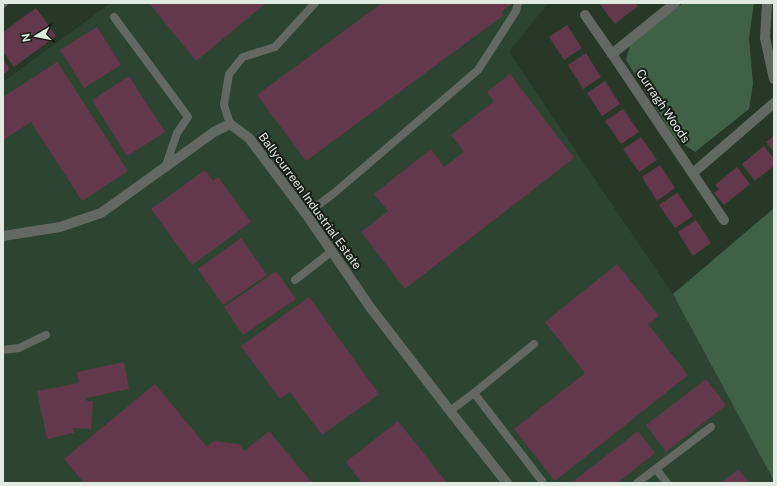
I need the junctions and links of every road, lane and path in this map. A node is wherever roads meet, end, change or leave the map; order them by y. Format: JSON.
{"nodes":[{"id":1,"x":315,"y":3,"type":"edge"},
{"id":2,"x":518,"y":3,"type":"edge"},
{"id":3,"x":675,"y":3,"type":"edge"},
{"id":4,"x":767,"y":3,"type":"edge"},
{"id":5,"x":585,"y":16,"type":"dead end"},
{"id":6,"x":114,"y":17,"type":"dead end"},
{"id":7,"x":612,"y":54,"type":"junction"},
{"id":8,"x":774,"y":79,"type":"edge"},
{"id":9,"x":774,"y":103,"type":"edge"},
{"id":10,"x":230,"y":124,"type":"junction"},
{"id":11,"x":165,"y":168,"type":"junction"},
{"id":12,"x":693,"y":173,"type":"junction"},
{"id":13,"x":306,"y":214,"type":"junction"},
{"id":14,"x":724,"y":220,"type":"dead end"},
{"id":15,"x":3,"y":236,"type":"edge"},
{"id":16,"x":332,"y":251,"type":"junction"},
{"id":17,"x":295,"y":280,"type":"dead end"},
{"id":18,"x":46,"y":335,"type":"dead end"},
{"id":19,"x":534,"y":344,"type":"dead end"},
{"id":20,"x":3,"y":350,"type":"edge"},
{"id":21,"x":474,"y":393,"type":"junction"},
{"id":22,"x":450,"y":411,"type":"junction"},
{"id":23,"x":711,"y":427,"type":"dead end"},
{"id":24,"x":656,"y":469,"type":"junction"},
{"id":25,"x":542,"y":481,"type":"dead end"},
{"id":26,"x":507,"y":483,"type":"edge"},
{"id":27,"x":637,"y":483,"type":"edge"},
{"id":28,"x":667,"y":483,"type":"edge"}],
"edges":[{"from":1,"to":10,"type":"lane"},
{"from":2,"to":13,"type":"lane"},
{"from":3,"to":7,"type":"street"},
{"from":4,"to":8,"type":"street"},
{"from":5,"to":7,"type":"street","name":"Curragh Woods"},
{"from":6,"to":11,"type":"lane"},
{"from":7,"to":12,"type":"street","name":"Curragh Woods"},
{"from":9,"to":12,"type":"street"},
{"from":10,"to":11,"type":"street"},
{"from":10,"to":13,"type":"street","name":"Ballycurreen Industrial Estate"},
{"from":11,"to":15,"type":"street"},
{"from":12,"to":14,"type":"street","name":"Curragh Woods"},
{"from":13,"to":16,"type":"street","name":"Ballycurreen Industrial Estate"},
{"from":16,"to":17,"type":"lane"},
{"from":16,"to":22,"type":"street","name":"Ballycurreen Industrial Estate"},
{"from":18,"to":20,"type":"lane"},
{"from":19,"to":21,"type":"lane"},
{"from":21,"to":22,"type":"lane"},
{"from":21,"to":25,"type":"lane"},
{"from":22,"to":26,"type":"street","name":"Ballycurreen Industrial Estate"},
{"from":23,"to":24,"type":"lane"},
{"from":24,"to":27,"type":"lane"},
{"from":24,"to":28,"type":"lane"}]}
